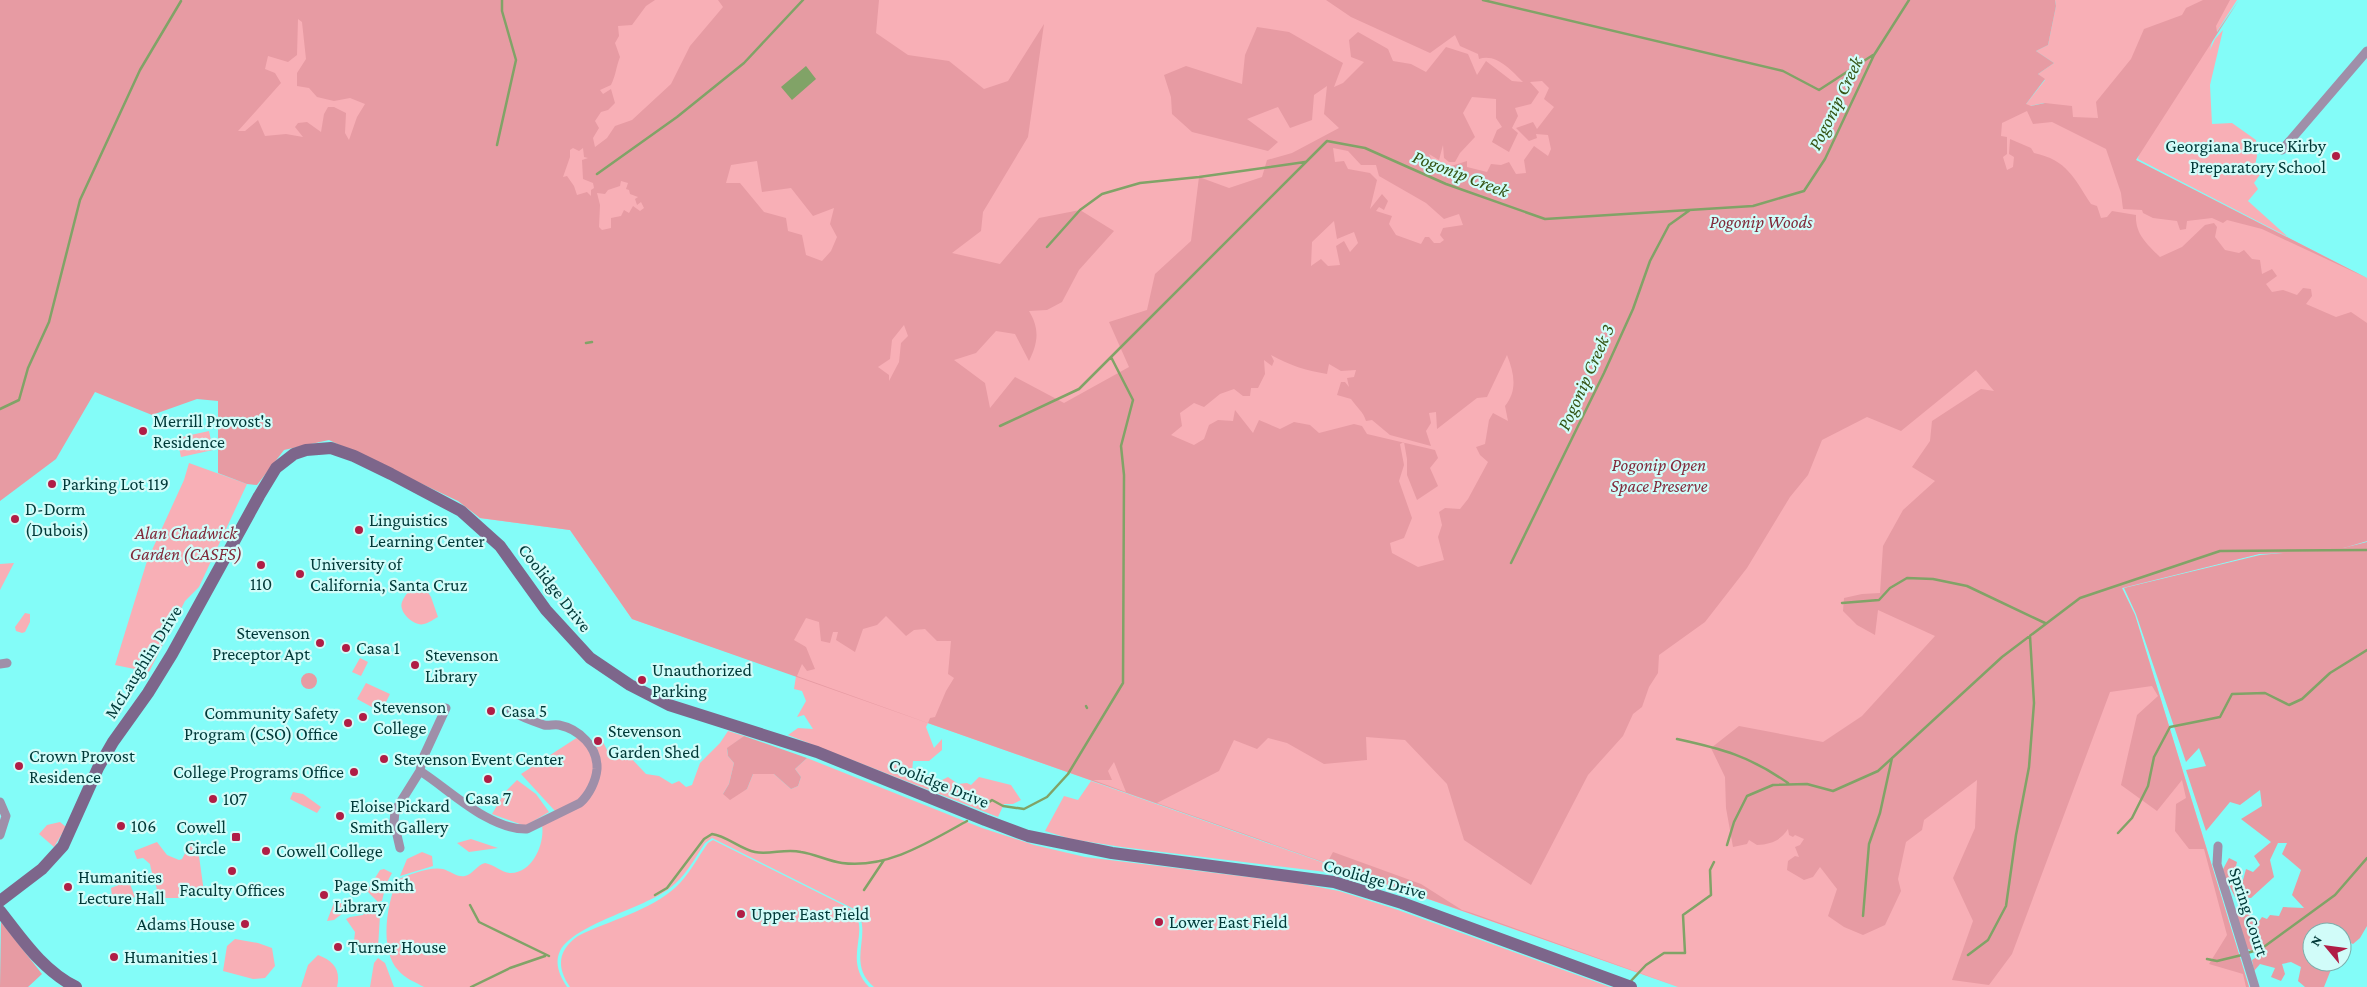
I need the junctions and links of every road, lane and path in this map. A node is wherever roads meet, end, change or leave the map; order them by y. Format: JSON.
{"nodes":[{"id":1,"x":2367,"y":51,"type":"edge"},
{"id":2,"x":2282,"y":150,"type":"dead end"},
{"id":3,"x":318,"y":448,"type":"joint"},
{"id":4,"x":446,"y":708,"type":"dead end"},
{"id":5,"x":511,"y":711,"type":"dead end"},
{"id":6,"x":420,"y":772,"type":"junction"},
{"id":7,"x":0,"y":802,"type":"edge"},
{"id":8,"x":0,"y":835,"type":"edge"},
{"id":9,"x":2218,"y":846,"type":"dead end"},
{"id":10,"x":400,"y":848,"type":"dead end"},
{"id":11,"x":0,"y":901,"type":"edge"},
{"id":12,"x":0,"y":911,"type":"edge"},
{"id":13,"x":76,"y":987,"type":"edge"},
{"id":14,"x":1631,"y":987,"type":"edge"},
{"id":15,"x":2255,"y":987,"type":"edge"}],
"edges":[{"from":1,"to":2,"type":"street"},
{"from":3,"to":11,"type":"street","name":"McLaughlin Drive"},
{"from":3,"to":14,"type":"street","name":"Coolidge Drive"},
{"from":4,"to":6,"type":"street"},
{"from":5,"to":6,"type":"street"},
{"from":6,"to":10,"type":"street"},
{"from":7,"to":8,"type":"street"},
{"from":9,"to":15,"type":"street","name":"Spring Court"},
{"from":12,"to":13,"type":"street"}]}
